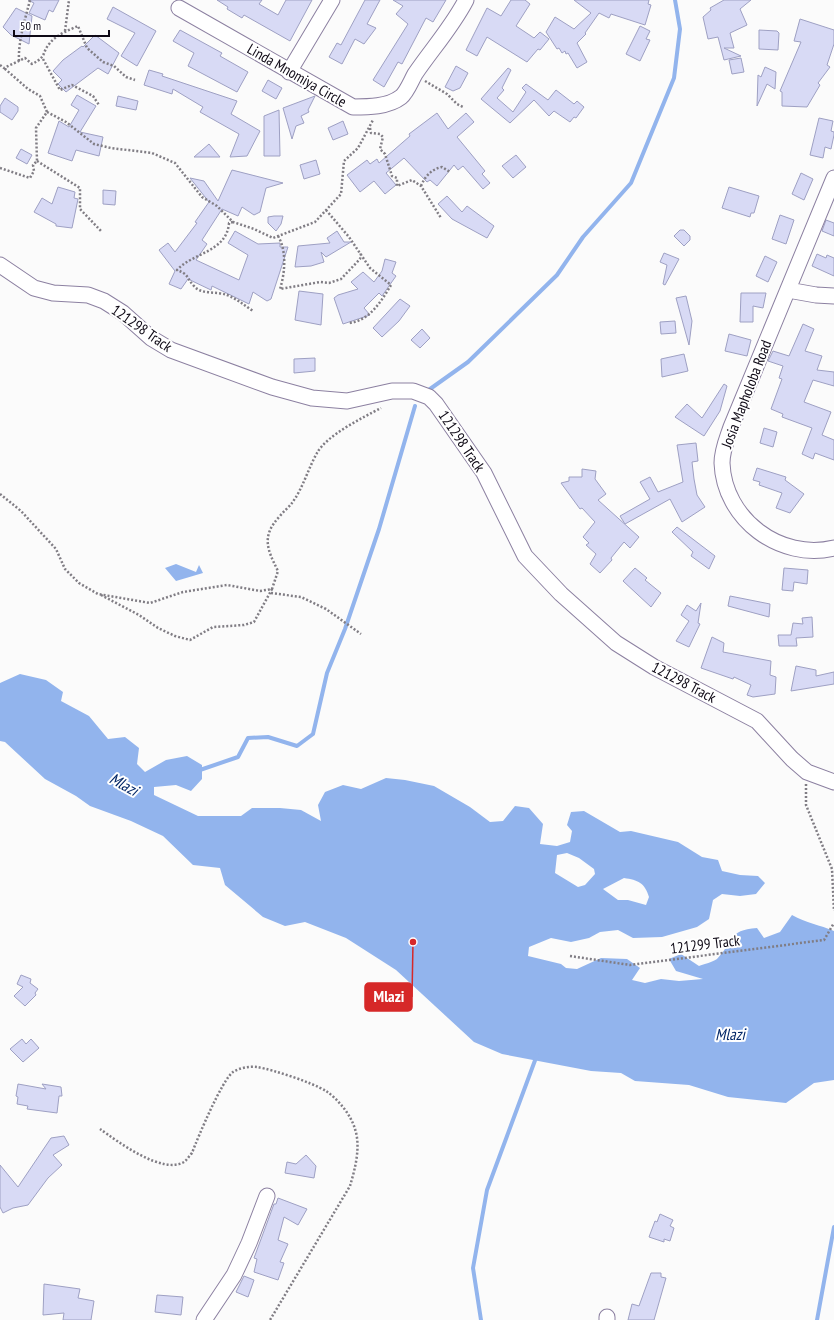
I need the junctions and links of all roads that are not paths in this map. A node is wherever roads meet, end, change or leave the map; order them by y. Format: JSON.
{"nodes":[{"id":1,"x":332,"y":0,"type":"edge"},
{"id":2,"x":466,"y":0,"type":"edge"},
{"id":3,"x":179,"y":8,"type":"dead end"},
{"id":4,"x":289,"y":72,"type":"junction"},
{"id":5,"x":834,"y":178,"type":"edge"},
{"id":6,"x":0,"y":265,"type":"edge"},
{"id":7,"x":788,"y":290,"type":"junction"},
{"id":8,"x":834,"y":296,"type":"edge"},
{"id":9,"x":834,"y":548,"type":"edge"},
{"id":10,"x":834,"y":782,"type":"edge"},
{"id":11,"x":266,"y":1196,"type":"dead end"},
{"id":12,"x":204,"y":1320,"type":"edge"}],
"edges":[{"from":1,"to":4,"type":"street"},
{"from":2,"to":4,"type":"street","name":"Linda Mnomiya Circle"},
{"from":3,"to":4,"type":"street","name":"Linda Mnomiya Circle"},
{"from":5,"to":7,"type":"street","name":"Josia Mapholoba Road"},
{"from":6,"to":10,"type":"street","name":"121298 Track"},
{"from":7,"to":8,"type":"street"},
{"from":7,"to":9,"type":"street","name":"Josia Mapholoba Road"},
{"from":11,"to":12,"type":"street"}]}
